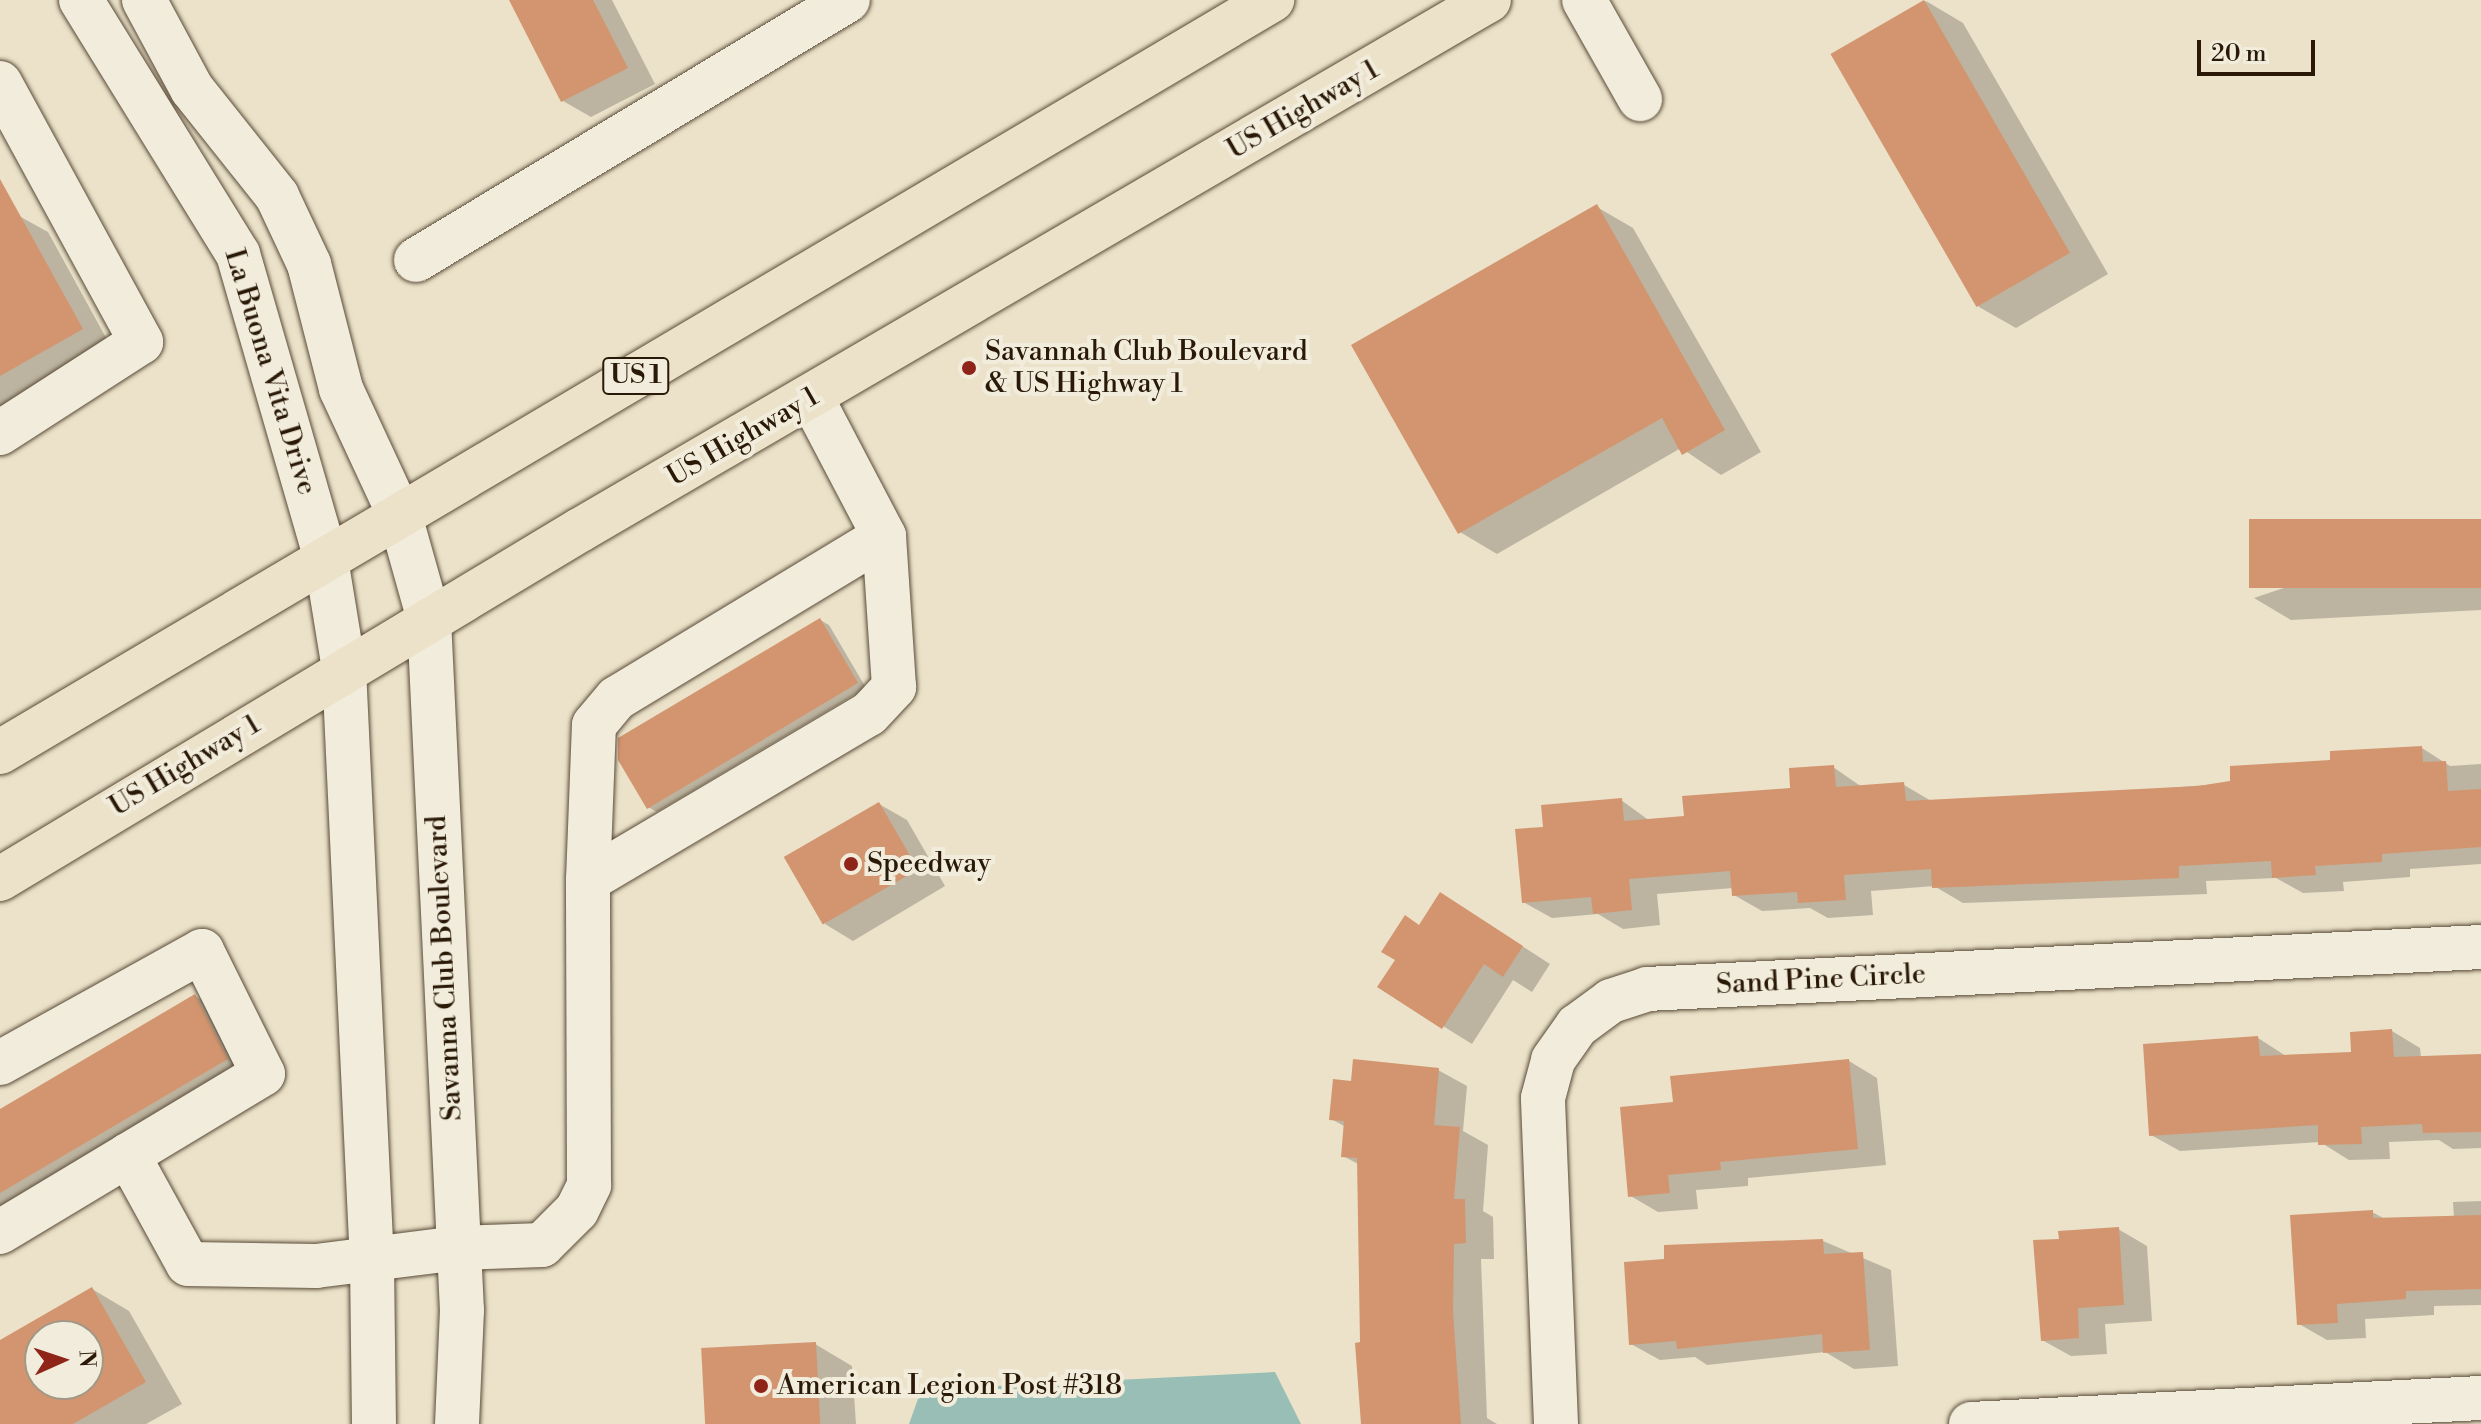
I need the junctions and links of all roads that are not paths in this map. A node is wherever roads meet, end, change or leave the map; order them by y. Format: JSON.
{"nodes":[{"id":1,"x":81,"y":0,"type":"edge"},
{"id":2,"x":144,"y":0,"type":"edge"},
{"id":3,"x":848,"y":0,"type":"edge"},
{"id":4,"x":1272,"y":0,"type":"edge"},
{"id":5,"x":1489,"y":0,"type":"edge"},
{"id":6,"x":1584,"y":0,"type":"edge"},
{"id":7,"x":166,"y":44,"type":"junction"},
{"id":8,"x":122,"y":69,"type":"junction"},
{"id":9,"x":0,"y":83,"type":"edge"},
{"id":10,"x":1640,"y":99,"type":"dead end"},
{"id":11,"x":14,"y":144,"type":"edge"},
{"id":12,"x":416,"y":260,"type":"dead end"},
{"id":13,"x":812,"y":399,"type":"junction"},
{"id":14,"x":0,"y":433,"type":"edge"},
{"id":15,"x":400,"y":516,"type":"junction"},
{"id":16,"x":884,"y":536,"type":"junction"},
{"id":17,"x":326,"y":559,"type":"junction"},
{"id":18,"x":429,"y":619,"type":"junction"},
{"id":19,"x":344,"y":669,"type":"junction"},
{"id":20,"x":0,"y":752,"type":"edge"},
{"id":21,"x":0,"y":879,"type":"edge"},
{"id":22,"x":588,"y":880,"type":"junction"},
{"id":23,"x":2481,"y":947,"type":"edge"},
{"id":24,"x":0,"y":1063,"type":"edge"},
{"id":25,"x":128,"y":1155,"type":"junction"},
{"id":26,"x":0,"y":1232,"type":"edge"},
{"id":27,"x":458,"y":1248,"type":"junction"},
{"id":28,"x":372,"y":1262,"type":"junction"},
{"id":29,"x":2481,"y":1398,"type":"edge"},
{"id":30,"x":374,"y":1424,"type":"edge"},
{"id":31,"x":457,"y":1424,"type":"edge"},
{"id":32,"x":1556,"y":1424,"type":"edge"},
{"id":33,"x":1971,"y":1424,"type":"edge"}],
"edges":[{"from":1,"to":8,"type":"street","name":"La Buona Vita Drive"},
{"from":2,"to":7,"type":"street"},
{"from":3,"to":12,"type":"street"},
{"from":4,"to":15,"type":"main road","number":"US 1"},
{"from":5,"to":13,"type":"main road","name":"US Highway 1"},
{"from":6,"to":10,"type":"street"},
{"from":7,"to":8,"type":"street"},
{"from":7,"to":15,"type":"street"},
{"from":8,"to":17,"type":"street","name":"La Buona Vita Drive"},
{"from":9,"to":11,"type":"street"},
{"from":11,"to":14,"type":"street"},
{"from":13,"to":16,"type":"street"},
{"from":13,"to":18,"type":"main road","name":"US Highway 1"},
{"from":15,"to":17,"type":"main road","number":"US 1"},
{"from":15,"to":18,"type":"street","name":"Savanna Club Boulevard"},
{"from":16,"to":22,"type":"street"},
{"from":16,"to":22,"type":"street"},
{"from":17,"to":19,"type":"street"},
{"from":17,"to":20,"type":"main road","number":"US 1"},
{"from":18,"to":19,"type":"main road","name":"US Highway 1"},
{"from":18,"to":27,"type":"street","name":"Savanna Club Boulevard"},
{"from":19,"to":21,"type":"main road","name":"US Highway 1"},
{"from":19,"to":28,"type":"street"},
{"from":22,"to":27,"type":"street"},
{"from":23,"to":32,"type":"street","name":"Sand Pine Circle"},
{"from":24,"to":25,"type":"street"},
{"from":25,"to":26,"type":"street"},
{"from":25,"to":28,"type":"street"},
{"from":27,"to":28,"type":"street"},
{"from":27,"to":31,"type":"street","name":"Savanna Club Boulevard"},
{"from":28,"to":30,"type":"street"},
{"from":29,"to":33,"type":"street"}]}
